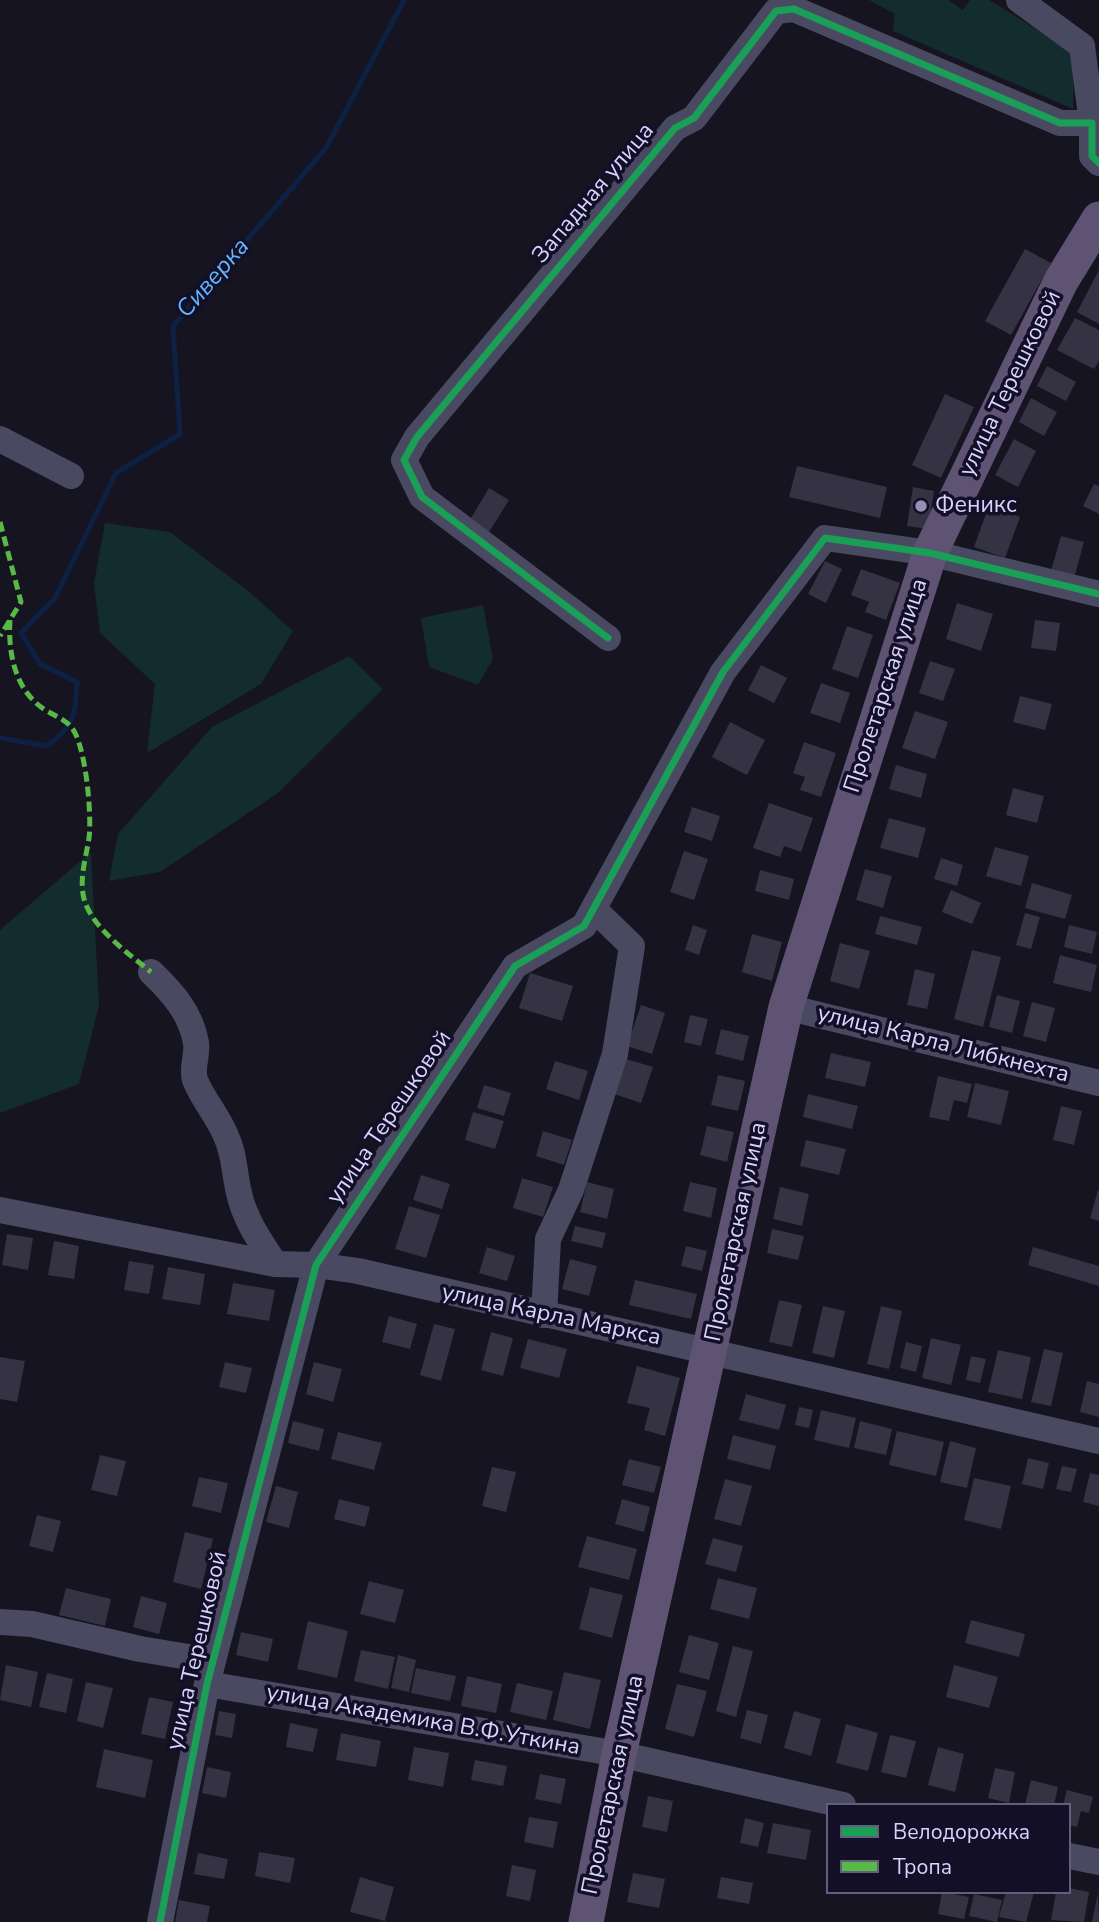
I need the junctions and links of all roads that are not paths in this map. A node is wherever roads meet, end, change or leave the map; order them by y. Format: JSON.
{"nodes":[{"id":1,"x":1019,"y":0,"type":"edge"},
{"id":2,"x":1092,"y":123,"type":"junction"},
{"id":3,"x":1099,"y":163,"type":"edge"},
{"id":4,"x":1099,"y":219,"type":"edge"},
{"id":5,"x":0,"y":439,"type":"edge"},
{"id":6,"x":71,"y":476,"type":"dead end"},
{"id":7,"x":930,"y":553,"type":"junction"},
{"id":8,"x":1099,"y":594,"type":"edge"},
{"id":9,"x":608,"y":638,"type":"dead end"},
{"id":10,"x":594,"y":909,"type":"junction"},
{"id":11,"x":151,"y":972,"type":"dead end"},
{"id":12,"x":786,"y":1007,"type":"junction"},
{"id":13,"x":1099,"y":1083,"type":"edge"},
{"id":14,"x":0,"y":1210,"type":"edge"},
{"id":15,"x":275,"y":1264,"type":"junction"},
{"id":16,"x":316,"y":1265,"type":"junction"},
{"id":17,"x":544,"y":1315,"type":"junction"},
{"id":18,"x":710,"y":1350,"type":"junction"},
{"id":19,"x":1099,"y":1441,"type":"edge"},
{"id":20,"x":0,"y":1622,"type":"edge"},
{"id":21,"x":210,"y":1673,"type":"junction"},
{"id":22,"x":620,"y":1754,"type":"junction"},
{"id":23,"x":834,"y":1803,"type":"edge"},
{"id":24,"x":1071,"y":1856,"type":"edge"},
{"id":25,"x":1099,"y":1862,"type":"edge"},
{"id":26,"x":160,"y":1922,"type":"edge"},
{"id":27,"x":586,"y":1922,"type":"edge"}],
"edges":[{"from":1,"to":2,"type":"street"},
{"from":2,"to":3,"type":"street"},
{"from":2,"to":9,"type":"street","name":"Западная улица"},
{"from":4,"to":7,"type":"main road","name":"улица Терешковой"},
{"from":5,"to":6,"type":"street"},
{"from":7,"to":8,"type":"street"},
{"from":7,"to":10,"type":"street","name":"улица Терешковой"},
{"from":7,"to":12,"type":"main road","name":"Пролетарская улица"},
{"from":10,"to":16,"type":"street","name":"улица Терешковой"},
{"from":10,"to":17,"type":"street"},
{"from":11,"to":15,"type":"street"},
{"from":12,"to":13,"type":"street","name":"улица Карла Либкнехта"},
{"from":12,"to":18,"type":"main road","name":"Пролетарская улица"},
{"from":14,"to":15,"type":"street","name":"улица Карла Маркса"},
{"from":15,"to":16,"type":"street","name":"улица Карла Маркса"},
{"from":16,"to":17,"type":"street","name":"улица Карла Маркса"},
{"from":16,"to":21,"type":"street","name":"улица Терешковой"},
{"from":17,"to":18,"type":"street","name":"улица Карла Маркса"},
{"from":18,"to":19,"type":"street","name":"улица Карла Маркса"},
{"from":18,"to":22,"type":"main road","name":"Пролетарская улица"},
{"from":20,"to":21,"type":"street","name":"улица Академика В.Ф.Уткина"},
{"from":21,"to":22,"type":"street","name":"улица Академика В.Ф.Уткина"},
{"from":21,"to":26,"type":"street","name":"улица Терешковой"},
{"from":22,"to":23,"type":"street","name":"улица Академика В.Ф.Уткина"},
{"from":22,"to":27,"type":"main road","name":"Пролетарская улица"},
{"from":24,"to":25,"type":"street"}]}
